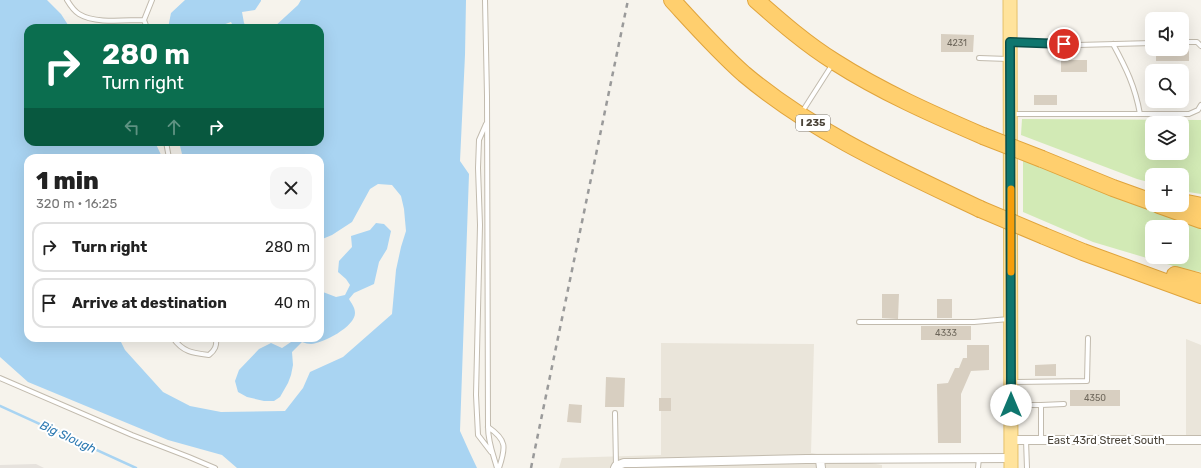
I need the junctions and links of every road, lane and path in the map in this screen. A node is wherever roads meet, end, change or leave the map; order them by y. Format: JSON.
{"nodes":[{"id":1,"x":67,"y":0,"type":"edge"},
{"id":2,"x":152,"y":0,"type":"edge"},
{"id":3,"x":485,"y":0,"type":"edge"},
{"id":4,"x":672,"y":0,"type":"edge"},
{"id":5,"x":756,"y":0,"type":"edge"},
{"id":6,"x":1010,"y":0,"type":"edge"},
{"id":7,"x":144,"y":20,"type":"junction"},
{"id":8,"x":146,"y":24,"type":"edge"},
{"id":9,"x":1010,"y":42,"type":"junction"},
{"id":10,"x":1189,"y":42,"type":"edge"},
{"id":11,"x":1145,"y":43,"type":"edge"},
{"id":12,"x":1113,"y":44,"type":"junction"},
{"id":13,"x":1201,"y":46,"type":"edge"},
{"id":14,"x":979,"y":58,"type":"dead end"},
{"id":15,"x":1010,"y":59,"type":"junction"},
{"id":16,"x":834,"y":62,"type":"junction"},
{"id":17,"x":1201,"y":105,"type":"edge"},
{"id":18,"x":1010,"y":114,"type":"junction"},
{"id":19,"x":1140,"y":114,"type":"junction"},
{"id":20,"x":800,"y":115,"type":"junction"},
{"id":21,"x":487,"y":122,"type":"junction"},
{"id":22,"x":1042,"y":159,"type":"junction"},
{"id":23,"x":1145,"y":192,"type":"edge"},
{"id":24,"x":1145,"y":199,"type":"edge"},
{"id":25,"x":1189,"y":203,"type":"edge"},
{"id":26,"x":1201,"y":206,"type":"edge"},
{"id":27,"x":1179,"y":212,"type":"edge"},
{"id":28,"x":1201,"y":220,"type":"edge"},
{"id":29,"x":1083,"y":252,"type":"junction"},
{"id":30,"x":1201,"y":282,"type":"edge"},
{"id":31,"x":1201,"y":295,"type":"edge"},
{"id":32,"x":1011,"y":319,"type":"junction"},
{"id":33,"x":859,"y":322,"type":"dead end"},
{"id":34,"x":1088,"y":338,"type":"dead end"},
{"id":35,"x":175,"y":342,"type":"edge"},
{"id":36,"x":217,"y":342,"type":"edge"},
{"id":37,"x":0,"y":378,"type":"edge"},
{"id":38,"x":1011,"y":382,"type":"junction"},
{"id":39,"x":1064,"y":404,"type":"dead end"},
{"id":40,"x":1011,"y":405,"type":"junction"},
{"id":41,"x":1041,"y":405,"type":"junction"},
{"id":42,"x":615,"y":413,"type":"dead end"},
{"id":43,"x":488,"y":427,"type":"junction"},
{"id":44,"x":1011,"y":440,"type":"junction"},
{"id":45,"x":1026,"y":440,"type":"junction"},
{"id":46,"x":1041,"y":440,"type":"junction"},
{"id":47,"x":1201,"y":440,"type":"edge"},
{"id":48,"x":492,"y":453,"type":"junction"},
{"id":49,"x":979,"y":458,"type":"junction"},
{"id":50,"x":1011,"y":463,"type":"edge"},
{"id":51,"x":820,"y":464,"type":"edge"},
{"id":52,"x":615,"y":467,"type":"edge"},
{"id":53,"x":215,"y":468,"type":"edge"},
{"id":54,"x":498,"y":468,"type":"edge"},
{"id":55,"x":978,"y":468,"type":"edge"},
{"id":56,"x":1027,"y":468,"type":"edge"}],
"edges":[{"from":1,"to":7,"type":"lane"},
{"from":2,"to":7,"type":"lane"},
{"from":3,"to":21,"type":"lane"},
{"from":4,"to":20,"type":"highway","number":"I 235"},
{"from":5,"to":16,"type":"highway"},
{"from":6,"to":9,"type":"main road"},
{"from":7,"to":8,"type":"lane"},
{"from":9,"to":12,"type":"lane"},
{"from":9,"to":15,"type":"main road"},
{"from":10,"to":13,"type":"lane"},
{"from":11,"to":12,"type":"lane"},
{"from":12,"to":19,"type":"lane"},
{"from":14,"to":15,"type":"lane"},
{"from":15,"to":18,"type":"main road"},
{"from":16,"to":20,"type":"lane"},
{"from":16,"to":22,"type":"highway","bridge":true},
{"from":17,"to":19,"type":"lane"},
{"from":18,"to":19,"type":"lane"},
{"from":18,"to":32,"type":"main road"},
{"from":20,"to":29,"type":"highway","number":"I 235","bridge":true},
{"from":21,"to":43,"type":"lane"},
{"from":21,"to":48,"type":"lane"},
{"from":22,"to":23,"type":"highway"},
{"from":22,"to":24,"type":"highway"},
{"from":25,"to":26,"type":"highway"},
{"from":27,"to":28,"type":"highway"},
{"from":29,"to":30,"type":"highway"},
{"from":29,"to":31,"type":"highway"},
{"from":32,"to":33,"type":"lane"},
{"from":32,"to":38,"type":"main road"},
{"from":34,"to":38,"type":"lane"},
{"from":35,"to":36,"type":"lane"},
{"from":37,"to":53,"type":"lane"},
{"from":38,"to":40,"type":"main road"},
{"from":39,"to":41,"type":"lane"},
{"from":40,"to":41,"type":"lane"},
{"from":40,"to":44,"type":"main road"},
{"from":41,"to":46,"type":"lane"},
{"from":42,"to":52,"type":"lane"},
{"from":43,"to":48,"type":"lane"},
{"from":43,"to":54,"type":"lane"},
{"from":44,"to":45,"type":"street","name":"East 43rd Street South"},
{"from":44,"to":50,"type":"main road"},
{"from":45,"to":46,"type":"street","name":"East 43rd Street South"},
{"from":45,"to":56,"type":"lane"},
{"from":46,"to":47,"type":"street","name":"East 43rd Street South"},
{"from":48,"to":54,"type":"lane"},
{"from":49,"to":50,"type":"street"},
{"from":49,"to":51,"type":"street"},
{"from":49,"to":55,"type":"lane"},
{"from":51,"to":52,"type":"street"}]}
